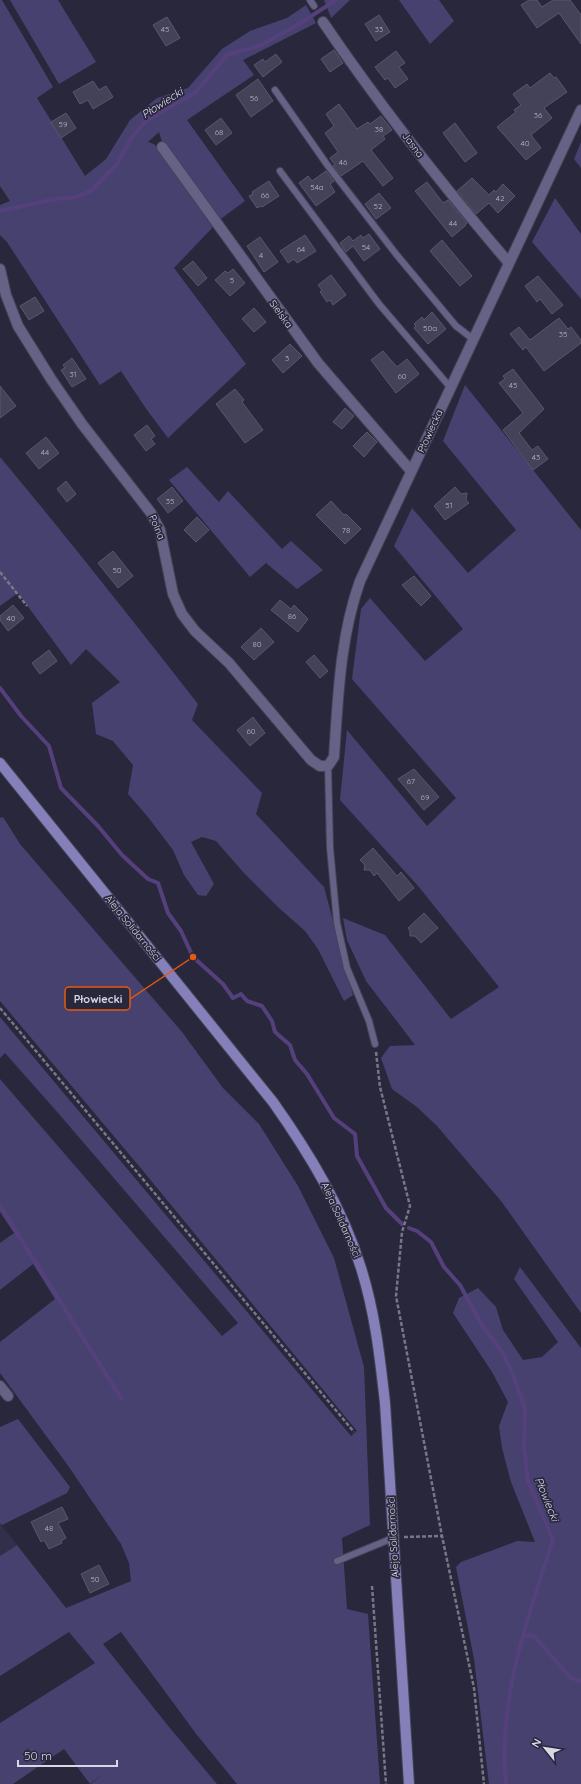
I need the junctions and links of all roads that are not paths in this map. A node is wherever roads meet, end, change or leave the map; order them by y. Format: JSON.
{"nodes":[{"id":1,"x":310,"y":0,"type":"edge"},
{"id":2,"x":314,"y":6,"type":"dead end"},
{"id":3,"x":323,"y":22,"type":"dead end"},
{"id":4,"x":275,"y":90,"type":"dead end"},
{"id":5,"x":581,"y":110,"type":"edge"},
{"id":6,"x":162,"y":147,"type":"dead end"},
{"id":7,"x":280,"y":171,"type":"dead end"},
{"id":8,"x":509,"y":263,"type":"junction"},
{"id":9,"x":0,"y":269,"type":"edge"},
{"id":10,"x":473,"y":338,"type":"junction"},
{"id":11,"x":450,"y":387,"type":"junction"},
{"id":12,"x":412,"y":471,"type":"junction"},
{"id":13,"x":0,"y":763,"type":"edge"},
{"id":14,"x":328,"y":766,"type":"junction"},
{"id":15,"x":375,"y":1044,"type":"road end"},
{"id":16,"x":0,"y":1386,"type":"edge"},
{"id":17,"x":8,"y":1396,"type":"dead end"},
{"id":18,"x":393,"y":1538,"type":"junction"},
{"id":19,"x":337,"y":1561,"type":"dead end"},
{"id":20,"x":409,"y":1784,"type":"edge"}],
"edges":[{"from":1,"to":2,"type":"lane"},
{"from":3,"to":8,"type":"street","name":"Jasna"},
{"from":4,"to":10,"type":"lane"},
{"from":5,"to":8,"type":"street","name":"Płowiecka"},
{"from":6,"to":12,"type":"street","name":"Sielska"},
{"from":7,"to":11,"type":"lane"},
{"from":8,"to":10,"type":"street","name":"Płowiecka"},
{"from":9,"to":14,"type":"street","name":"Polna"},
{"from":10,"to":11,"type":"street","name":"Płowiecka"},
{"from":11,"to":12,"type":"street","name":"Płowiecka"},
{"from":12,"to":14,"type":"street","name":"Płowiecka"},
{"from":13,"to":18,"type":"main road","name":"Aleja Solidarności"},
{"from":14,"to":15,"type":"lane"},
{"from":16,"to":17,"type":"street"},
{"from":18,"to":19,"type":"lane"},
{"from":18,"to":20,"type":"main road","name":"Aleja Solidarności"}]}
